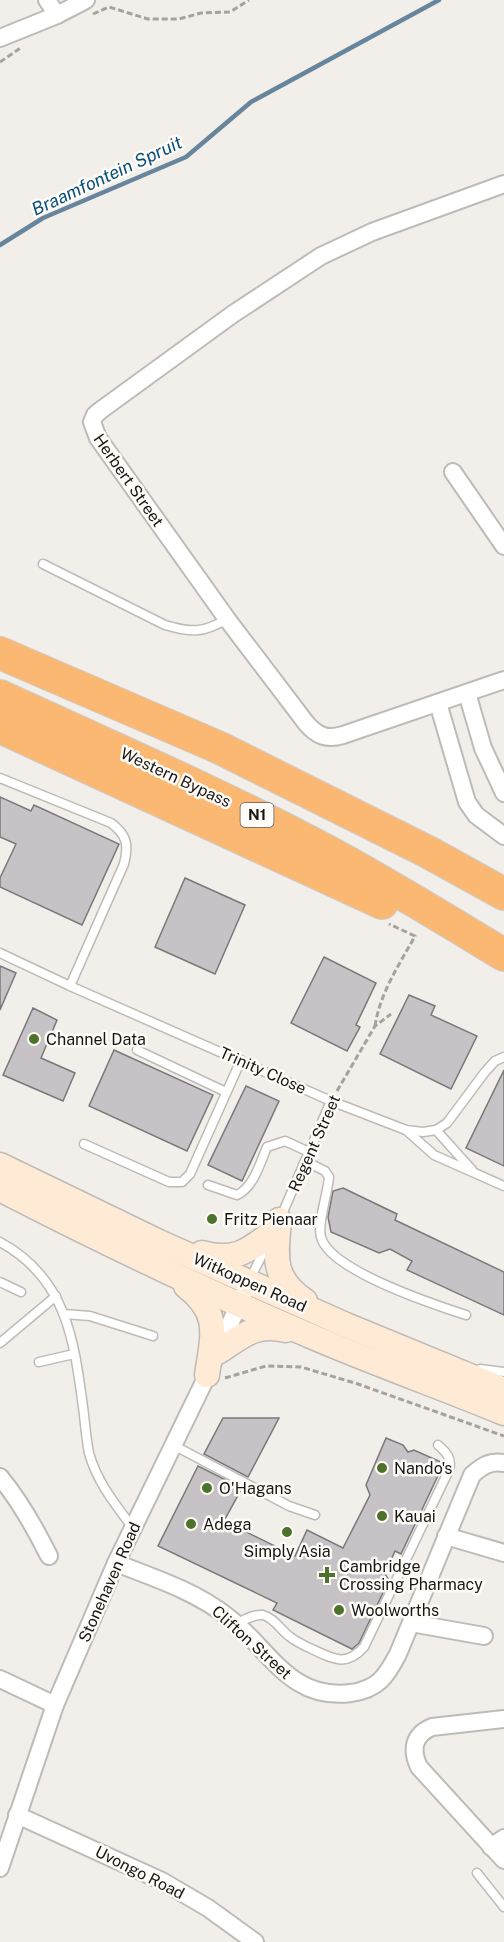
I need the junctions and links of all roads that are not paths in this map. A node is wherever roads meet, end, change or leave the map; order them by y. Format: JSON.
{"nodes":[{"id":1,"x":47,"y":0,"type":"edge"},
{"id":2,"x":86,"y":0,"type":"edge"},
{"id":3,"x":57,"y":15,"type":"junction"},
{"id":4,"x":0,"y":38,"type":"edge"},
{"id":5,"x":504,"y":184,"type":"edge"},
{"id":6,"x":453,"y":472,"type":"dead end"},
{"id":7,"x":504,"y":546,"type":"edge"},
{"id":8,"x":43,"y":564,"type":"dead end"},
{"id":9,"x":227,"y":619,"type":"junction"},
{"id":10,"x":0,"y":653,"type":"edge"},
{"id":11,"x":504,"y":681,"type":"edge"},
{"id":12,"x":467,"y":693,"type":"junction"},
{"id":13,"x":0,"y":696,"type":"edge"},
{"id":14,"x":438,"y":702,"type":"junction"},
{"id":15,"x":0,"y":727,"type":"edge"},
{"id":16,"x":0,"y":778,"type":"edge"},
{"id":17,"x":504,"y":792,"type":"edge"},
{"id":18,"x":504,"y":836,"type":"edge"},
{"id":19,"x":504,"y":894,"type":"edge"},
{"id":20,"x":0,"y":953,"type":"edge"},
{"id":21,"x":504,"y":955,"type":"edge"},
{"id":22,"x":69,"y":986,"type":"junction"},
{"id":23,"x":137,"y":1050,"type":"dead end"},
{"id":24,"x":504,"y":1057,"type":"edge"},
{"id":25,"x":241,"y":1060,"type":"junction"},
{"id":26,"x":226,"y":1092,"type":"junction"},
{"id":27,"x":331,"y":1101,"type":"junction"},
{"id":28,"x":406,"y":1130,"type":"junction"},
{"id":29,"x":436,"y":1130,"type":"junction"},
{"id":30,"x":84,"y":1144,"type":"dead end"},
{"id":31,"x":307,"y":1156,"type":"junction"},
{"id":32,"x":0,"y":1165,"type":"edge"},
{"id":33,"x":475,"y":1173,"type":"junction"},
{"id":34,"x":208,"y":1185,"type":"dead end"},
{"id":35,"x":504,"y":1186,"type":"edge"},
{"id":36,"x":0,"y":1189,"type":"edge"},
{"id":37,"x":276,"y":1226,"type":"junction"},
{"id":38,"x":0,"y":1242,"type":"edge"},
{"id":39,"x":159,"y":1242,"type":"junction"},
{"id":40,"x":160,"y":1268,"type":"junction"},
{"id":41,"x":249,"y":1281,"type":"junction"},
{"id":42,"x":0,"y":1282,"type":"edge"},
{"id":43,"x":21,"y":1292,"type":"dead end"},
{"id":44,"x":56,"y":1296,"type":"junction"},
{"id":45,"x":238,"y":1304,"type":"junction"},
{"id":46,"x":64,"y":1314,"type":"junction"},
{"id":47,"x":466,"y":1315,"type":"dead end"},
{"id":48,"x":346,"y":1325,"type":"junction"},
{"id":49,"x":153,"y":1336,"type":"dead end"},
{"id":50,"x":315,"y":1338,"type":"junction"},
{"id":51,"x":0,"y":1343,"type":"edge"},
{"id":52,"x":393,"y":1344,"type":"junction"},
{"id":53,"x":218,"y":1352,"type":"junction"},
{"id":54,"x":74,"y":1354,"type":"junction"},
{"id":55,"x":39,"y":1362,"type":"dead end"},
{"id":56,"x":504,"y":1372,"type":"edge"},
{"id":57,"x":205,"y":1380,"type":"junction"},
{"id":58,"x":504,"y":1390,"type":"edge"},
{"id":59,"x":504,"y":1413,"type":"edge"},
{"id":60,"x":172,"y":1445,"type":"junction"},
{"id":61,"x":438,"y":1445,"type":"dead end"},
{"id":62,"x":504,"y":1463,"type":"edge"},
{"id":63,"x":0,"y":1477,"type":"edge"},
{"id":64,"x":315,"y":1515,"type":"dead end"},
{"id":65,"x":133,"y":1528,"type":"junction"},
{"id":66,"x":446,"y":1536,"type":"junction"},
{"id":67,"x":504,"y":1553,"type":"edge"},
{"id":68,"x":49,"y":1556,"type":"dead end"},
{"id":69,"x":116,"y":1563,"type":"junction"},
{"id":70,"x":411,"y":1623,"type":"junction"},
{"id":71,"x":236,"y":1624,"type":"junction"},
{"id":72,"x":484,"y":1636,"type":"dead end"},
{"id":73,"x":0,"y":1679,"type":"edge"},
{"id":74,"x":55,"y":1705,"type":"junction"},
{"id":75,"x":504,"y":1719,"type":"edge"},
{"id":76,"x":17,"y":1815,"type":"junction"},
{"id":77,"x":498,"y":1842,"type":"edge"},
{"id":78,"x":504,"y":1860,"type":"edge"},
{"id":79,"x":0,"y":1868,"type":"edge"},
{"id":80,"x":477,"y":1873,"type":"dead end"},
{"id":81,"x":504,"y":1907,"type":"edge"},
{"id":82,"x":255,"y":1942,"type":"edge"}],
"edges":[{"from":1,"to":3,"type":"street"},
{"from":2,"to":3,"type":"street"},
{"from":3,"to":4,"type":"street"},
{"from":5,"to":9,"type":"street","name":"Herbert Street"},
{"from":6,"to":7,"type":"street"},
{"from":8,"to":9,"type":"lane"},
{"from":9,"to":14,"type":"street","name":"Herbert Street"},
{"from":10,"to":19,"type":"highway"},
{"from":11,"to":12,"type":"street","name":"Herbert Street"},
{"from":12,"to":14,"type":"street","name":"Herbert Street"},
{"from":12,"to":17,"type":"street"},
{"from":13,"to":21,"type":"highway","name":"Western Bypass","number":"N1"},
{"from":14,"to":18,"type":"street"},
{"from":15,"to":21,"type":"highway"},
{"from":16,"to":22,"type":"lane"},
{"from":20,"to":22,"type":"lane","name":"Trinity Close"},
{"from":22,"to":25,"type":"lane","name":"Trinity Close"},
{"from":23,"to":26,"type":"lane"},
{"from":24,"to":29,"type":"lane"},
{"from":25,"to":26,"type":"lane"},
{"from":25,"to":27,"type":"lane","name":"Trinity Close"},
{"from":26,"to":30,"type":"lane"},
{"from":27,"to":28,"type":"lane","name":"Trinity Close"},
{"from":27,"to":31,"type":"lane","name":"Regent Street"},
{"from":28,"to":29,"type":"lane","name":"Trinity Close"},
{"from":28,"to":33,"type":"lane"},
{"from":29,"to":33,"type":"lane"},
{"from":31,"to":34,"type":"lane"},
{"from":31,"to":37,"type":"lane","name":"Regent Street"},
{"from":31,"to":47,"type":"lane"},
{"from":32,"to":39,"type":"main road","name":"Witkoppen Road"},
{"from":33,"to":35,"type":"lane"},
{"from":36,"to":40,"type":"main road","name":"Witkoppen Road"},
{"from":37,"to":39,"type":"main road"},
{"from":37,"to":41,"type":"lane","name":"Regent Street"},
{"from":37,"to":48,"type":"main road"},
{"from":38,"to":44,"type":"lane"},
{"from":39,"to":41,"type":"main road","name":"Witkoppen Road"},
{"from":40,"to":45,"type":"main road","name":"Witkoppen Road"},
{"from":40,"to":57,"type":"main road"},
{"from":41,"to":45,"type":"street","name":"Stonehaven Road"},
{"from":41,"to":48,"type":"main road","name":"Witkoppen Road"},
{"from":42,"to":43,"type":"lane"},
{"from":44,"to":46,"type":"lane"},
{"from":44,"to":51,"type":"lane"},
{"from":45,"to":50,"type":"main road","name":"Witkoppen Road"},
{"from":45,"to":53,"type":"street","name":"Stonehaven Road"},
{"from":46,"to":49,"type":"lane"},
{"from":46,"to":54,"type":"lane"},
{"from":48,"to":52,"type":"main road","name":"Witkoppen Road"},
{"from":50,"to":53,"type":"main road"},
{"from":50,"to":59,"type":"main road","name":"Witkoppen Road"},
{"from":52,"to":56,"type":"lane"},
{"from":52,"to":58,"type":"main road","name":"Witkoppen Road"},
{"from":53,"to":57,"type":"street","name":"Stonehaven Road"},
{"from":54,"to":55,"type":"lane"},
{"from":54,"to":65,"type":"lane"},
{"from":57,"to":60,"type":"street","name":"Stonehaven Road"},
{"from":60,"to":64,"type":"lane"},
{"from":60,"to":65,"type":"street","name":"Stonehaven Road"},
{"from":61,"to":71,"type":"lane"},
{"from":62,"to":66,"type":"street","name":"Clifton Street"},
{"from":63,"to":68,"type":"street"},
{"from":65,"to":69,"type":"street","name":"Stonehaven Road"},
{"from":66,"to":67,"type":"street"},
{"from":66,"to":70,"type":"street","name":"Clifton Street"},
{"from":69,"to":71,"type":"street","name":"Clifton Street"},
{"from":69,"to":74,"type":"street","name":"Stonehaven Road"},
{"from":70,"to":71,"type":"street","name":"Clifton Street"},
{"from":70,"to":72,"type":"street"},
{"from":73,"to":74,"type":"street"},
{"from":74,"to":76,"type":"street","name":"Stonehaven Road"},
{"from":75,"to":77,"type":"street"},
{"from":76,"to":79,"type":"street","name":"Stonehaven Road"},
{"from":76,"to":82,"type":"street","name":"Uvongo Road"},
{"from":77,"to":78,"type":"street"},
{"from":80,"to":81,"type":"lane"}]}
